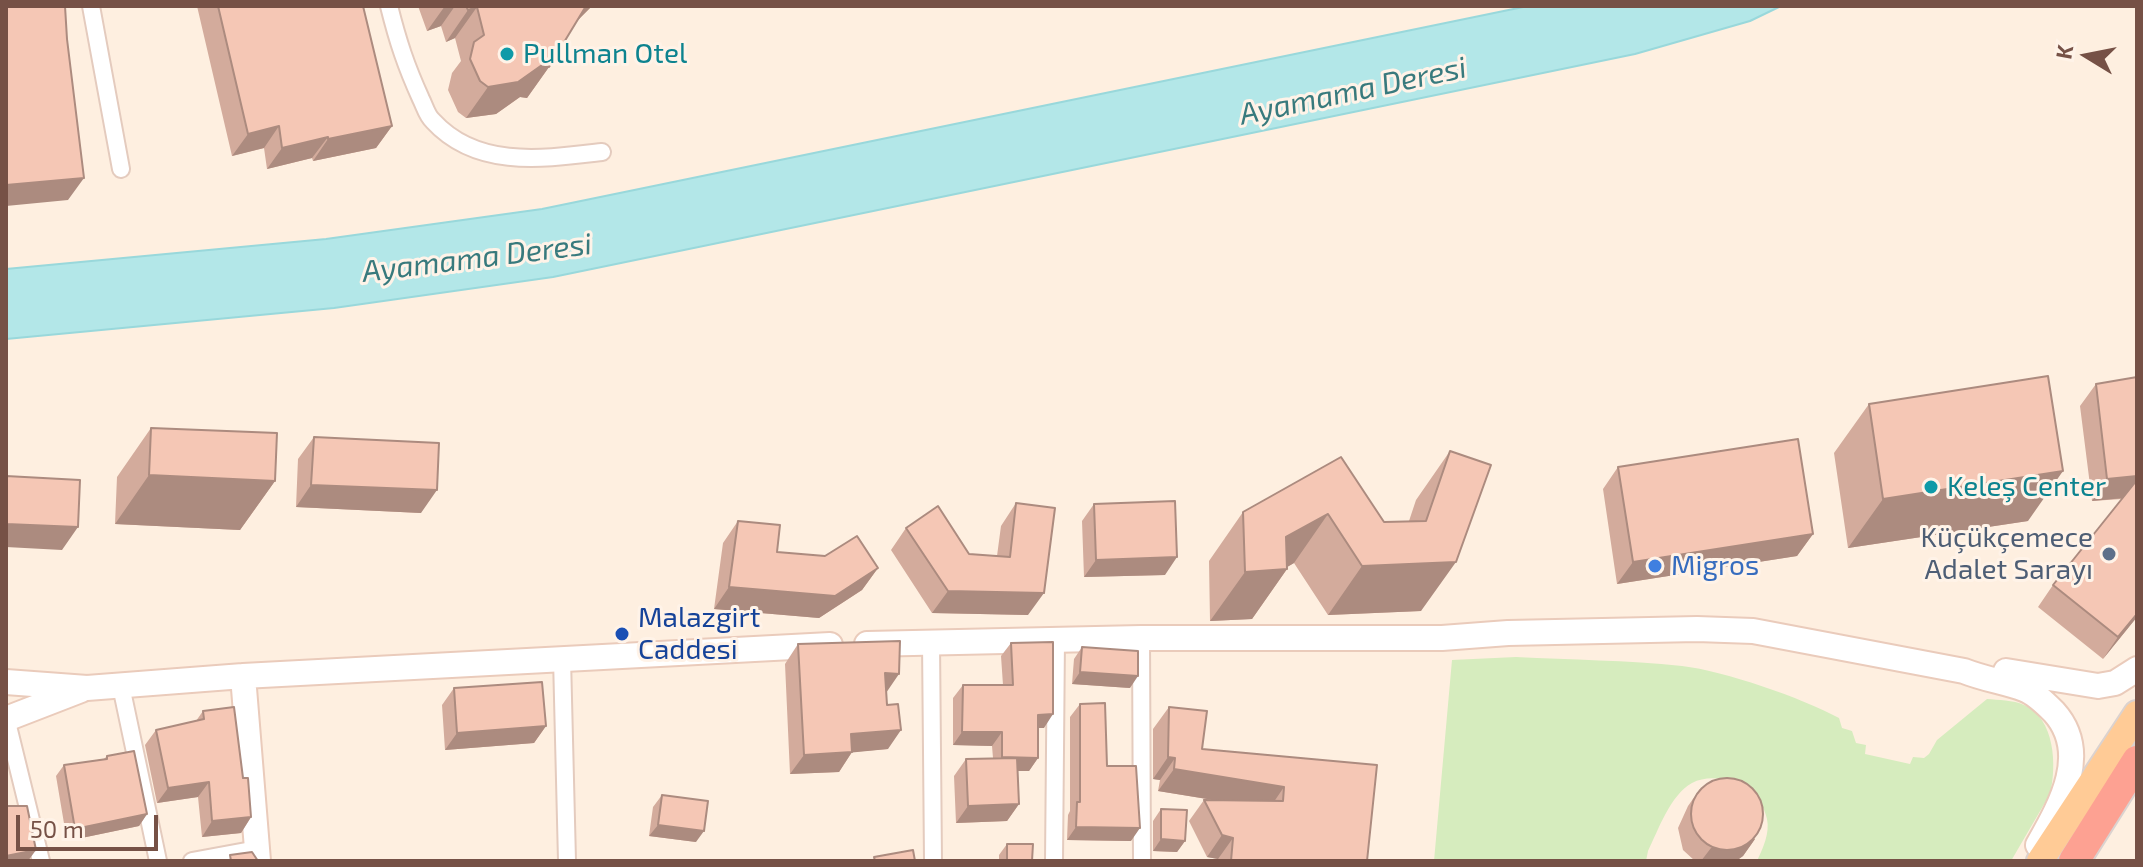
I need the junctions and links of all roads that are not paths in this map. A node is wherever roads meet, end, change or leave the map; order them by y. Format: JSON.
{"nodes":[{"id":1,"x":91,"y":6,"type":"edge"},
{"id":2,"x":389,"y":6,"type":"edge"},
{"id":3,"x":602,"y":152,"type":"dead end"},
{"id":4,"x":121,"y":169,"type":"dead end"},
{"id":5,"x":1141,"y":638,"type":"junction"},
{"id":6,"x":1056,"y":639,"type":"junction"},
{"id":7,"x":931,"y":642,"type":"junction"},
{"id":8,"x":562,"y":658,"type":"junction"},
{"id":9,"x":2137,"y":669,"type":"edge"},
{"id":10,"x":1964,"y":671,"type":"junction"},
{"id":11,"x":243,"y":676,"type":"junction"},
{"id":12,"x":6,"y":682,"type":"edge"},
{"id":13,"x":121,"y":686,"type":"junction"},
{"id":14,"x":87,"y":688,"type":"junction"},
{"id":15,"x":2137,"y":714,"type":"edge"},
{"id":16,"x":6,"y":718,"type":"edge"},
{"id":17,"x":2137,"y":761,"type":"edge"},
{"id":18,"x":258,"y":855,"type":"edge"},
{"id":19,"x":41,"y":861,"type":"edge"},
{"id":20,"x":158,"y":861,"type":"edge"},
{"id":21,"x":192,"y":861,"type":"edge"},
{"id":22,"x":567,"y":861,"type":"edge"},
{"id":23,"x":933,"y":861,"type":"edge"},
{"id":24,"x":1054,"y":861,"type":"edge"},
{"id":25,"x":1142,"y":861,"type":"edge"},
{"id":26,"x":2029,"y":861,"type":"edge"},
{"id":27,"x":2040,"y":861,"type":"edge"},
{"id":28,"x":2074,"y":861,"type":"edge"}],
"edges":[{"from":1,"to":4,"type":"street"},
{"from":2,"to":3,"type":"street"},
{"from":5,"to":6,"type":"main road"},
{"from":5,"to":10,"type":"main road"},
{"from":5,"to":25,"type":"street"},
{"from":6,"to":7,"type":"main road"},
{"from":6,"to":24,"type":"street"},
{"from":7,"to":8,"type":"main road"},
{"from":7,"to":23,"type":"street"},
{"from":8,"to":11,"type":"main road"},
{"from":8,"to":22,"type":"street"},
{"from":9,"to":10,"type":"main road"},
{"from":10,"to":26,"type":"main road"},
{"from":11,"to":13,"type":"main road"},
{"from":11,"to":18,"type":"main road"},
{"from":12,"to":14,"type":"main road"},
{"from":13,"to":14,"type":"main road"},
{"from":13,"to":20,"type":"street"},
{"from":14,"to":16,"type":"main road"},
{"from":15,"to":27,"type":"main road"},
{"from":16,"to":19,"type":"street"},
{"from":17,"to":28,"type":"highway"},
{"from":18,"to":21,"type":"street"}]}
